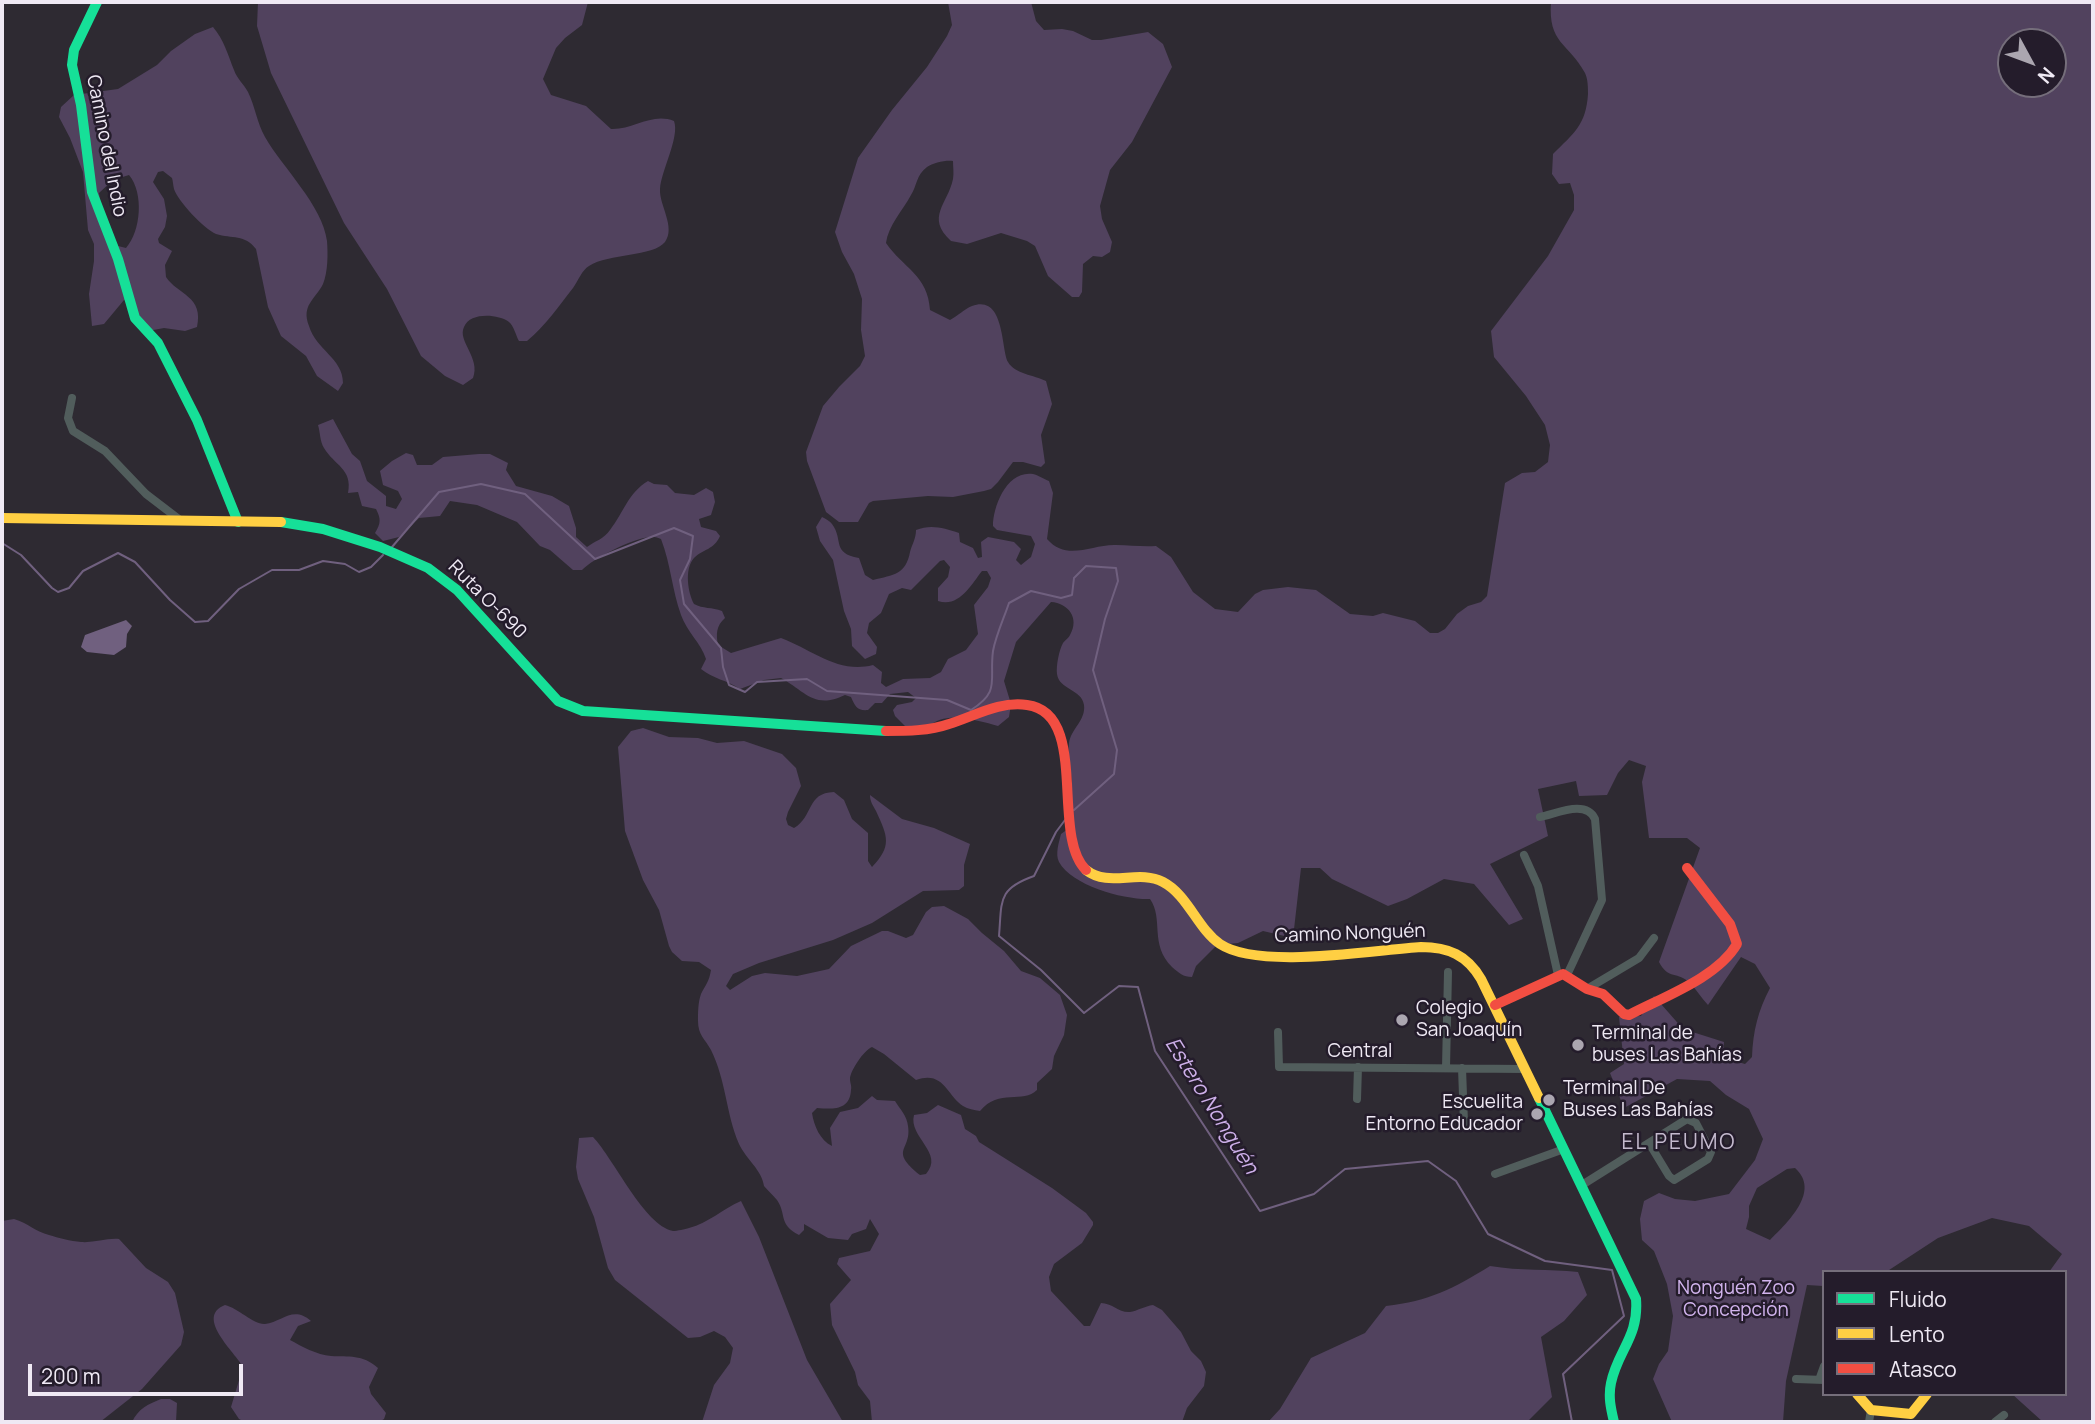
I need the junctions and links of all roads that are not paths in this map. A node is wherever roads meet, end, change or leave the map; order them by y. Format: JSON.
{"nodes":[{"id":1,"x":97,"y":2,"type":"edge"},
{"id":2,"x":72,"y":398,"type":"dead end"},
{"id":3,"x":2,"y":518,"type":"edge"},
{"id":4,"x":180,"y":520,"type":"junction"},
{"id":5,"x":237,"y":522,"type":"junction"},
{"id":6,"x":890,"y":730,"type":"joint"},
{"id":7,"x":1540,"y":817,"type":"dead end"},
{"id":8,"x":1524,"y":855,"type":"dead end"},
{"id":9,"x":1687,"y":868,"type":"dead end"},
{"id":10,"x":1654,"y":938,"type":"dead end"},
{"id":11,"x":1448,"y":972,"type":"dead end"},
{"id":12,"x":1563,"y":975,"type":"junction"},
{"id":13,"x":1587,"y":989,"type":"junction"},
{"id":14,"x":1495,"y":1005,"type":"junction"},
{"id":15,"x":1278,"y":1031,"type":"dead end"},
{"id":16,"x":1358,"y":1067,"type":"junction"},
{"id":17,"x":1446,"y":1068,"type":"junction"},
{"id":18,"x":1462,"y":1068,"type":"junction"},
{"id":19,"x":1525,"y":1069,"type":"junction"},
{"id":20,"x":1357,"y":1099,"type":"dead end"},
{"id":21,"x":1464,"y":1123,"type":"dead end"},
{"id":22,"x":1649,"y":1143,"type":"junction"},
{"id":23,"x":1564,"y":1149,"type":"junction"},
{"id":24,"x":1495,"y":1174,"type":"dead end"},
{"id":25,"x":1582,"y":1185,"type":"junction"},
{"id":26,"x":1796,"y":1379,"type":"dead end"},
{"id":27,"x":1821,"y":1380,"type":"edge"},
{"id":28,"x":1859,"y":1396,"type":"edge"},
{"id":29,"x":1925,"y":1396,"type":"edge"},
{"id":30,"x":1871,"y":1410,"type":"junction"},
{"id":31,"x":2004,"y":1415,"type":"dead end"},
{"id":32,"x":1614,"y":1422,"type":"edge"},
{"id":33,"x":1869,"y":1422,"type":"edge"},
{"id":34,"x":1995,"y":1422,"type":"edge"}],
"edges":[{"from":1,"to":5,"type":"street","name":"Camino del Indio"},
{"from":2,"to":4,"type":"street"},
{"from":3,"to":4,"type":"street","name":"Ruta O-690"},
{"from":4,"to":5,"type":"street","name":"Ruta O-690"},
{"from":5,"to":6,"type":"street","name":"Ruta O-690"},
{"from":6,"to":14,"type":"street","name":"Camino Nonguén"},
{"from":7,"to":12,"type":"street"},
{"from":8,"to":12,"type":"street"},
{"from":9,"to":13,"type":"street"},
{"from":10,"to":13,"type":"street"},
{"from":11,"to":17,"type":"street"},
{"from":12,"to":13,"type":"street"},
{"from":12,"to":14,"type":"street"},
{"from":14,"to":19,"type":"street","name":"Camino Nonguén"},
{"from":15,"to":16,"type":"street","name":"Central"},
{"from":16,"to":17,"type":"street","name":"Central"},
{"from":16,"to":20,"type":"street"},
{"from":17,"to":18,"type":"street","name":"Central"},
{"from":18,"to":19,"type":"street","name":"Central"},
{"from":18,"to":21,"type":"street"},
{"from":19,"to":23,"type":"street","name":"Camino Nonguén"},
{"from":22,"to":22,"type":"street"},
{"from":22,"to":25,"type":"street"},
{"from":23,"to":24,"type":"street"},
{"from":23,"to":25,"type":"street","name":"Camino Nonguén"},
{"from":25,"to":32,"type":"street","name":"Camino Nonguén"},
{"from":26,"to":27,"type":"street"},
{"from":28,"to":30,"type":"street"},
{"from":29,"to":30,"type":"street"},
{"from":30,"to":33,"type":"street"},
{"from":31,"to":34,"type":"street"}]}
